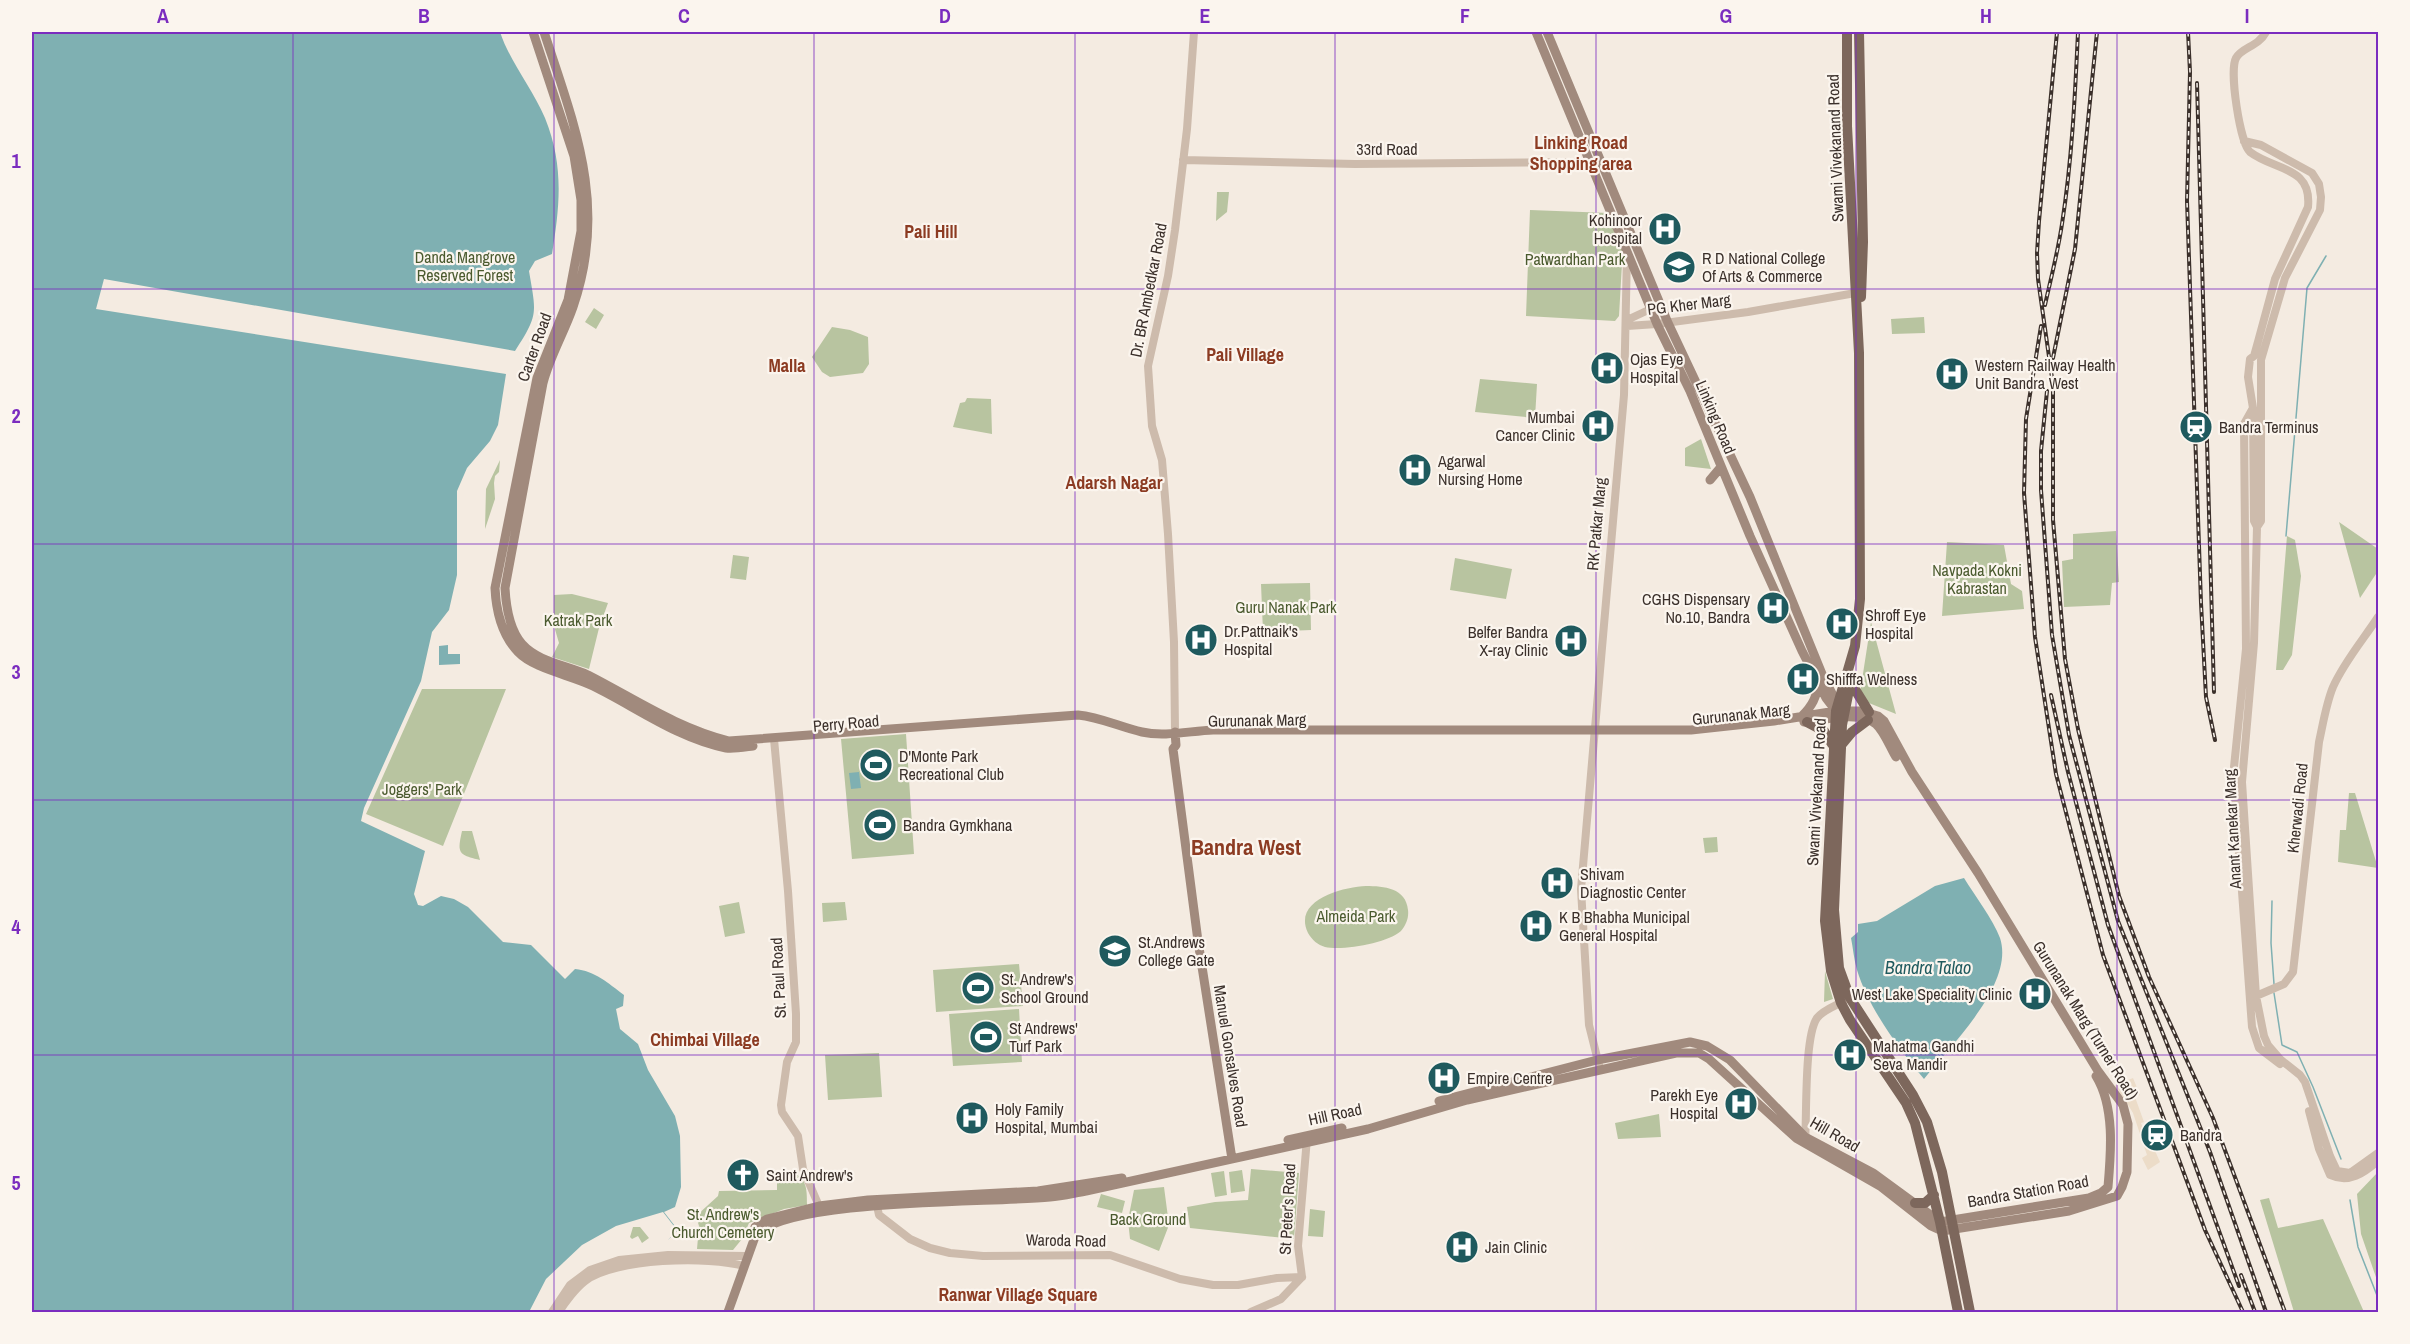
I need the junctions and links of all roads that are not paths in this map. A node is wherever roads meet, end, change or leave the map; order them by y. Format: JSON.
{"nodes":[{"id":1,"x":533,"y":32,"type":"edge"},
{"id":2,"x":544,"y":32,"type":"edge"},
{"id":3,"x":1194,"y":32,"type":"edge"},
{"id":4,"x":1536,"y":32,"type":"edge"},
{"id":5,"x":1547,"y":32,"type":"edge"},
{"id":6,"x":1847,"y":32,"type":"edge"},
{"id":7,"x":1859,"y":32,"type":"edge"},
{"id":8,"x":2266,"y":32,"type":"edge"},
{"id":9,"x":1183,"y":160,"type":"junction"},
{"id":10,"x":1591,"y":162,"type":"junction"},
{"id":11,"x":1627,"y":249,"type":"junction"},
{"id":12,"x":1858,"y":292,"type":"junction"},
{"id":13,"x":1660,"y":304,"type":"junction"},
{"id":14,"x":1651,"y":309,"type":"junction"},
{"id":15,"x":1668,"y":322,"type":"junction"},
{"id":16,"x":1627,"y":323,"type":"junction"},
{"id":17,"x":1657,"y":324,"type":"junction"},
{"id":18,"x":2258,"y":357,"type":"junction"},
{"id":19,"x":2257,"y":396,"type":"junction"},
{"id":20,"x":2253,"y":408,"type":"junction"},
{"id":21,"x":528,"y":445,"type":"junction"},
{"id":22,"x":1721,"y":467,"type":"junction"},
{"id":23,"x":1710,"y":480,"type":"dead end"},
{"id":24,"x":2257,"y":526,"type":"junction"},
{"id":25,"x":1861,"y":610,"type":"junction"},
{"id":26,"x":2379,"y":617,"type":"edge"},
{"id":27,"x":538,"y":660,"type":"joint"},
{"id":28,"x":1818,"y":682,"type":"junction"},
{"id":29,"x":1851,"y":683,"type":"junction"},
{"id":30,"x":1839,"y":712,"type":"junction"},
{"id":31,"x":1869,"y":716,"type":"junction"},
{"id":32,"x":1804,"y":719,"type":"junction"},
{"id":33,"x":1595,"y":733,"type":"junction"},
{"id":34,"x":1175,"y":738,"type":"junction"},
{"id":35,"x":774,"y":742,"type":"junction"},
{"id":36,"x":1837,"y":748,"type":"junction"},
{"id":37,"x":1981,"y":880,"type":"junction"},
{"id":38,"x":2256,"y":996,"type":"junction"},
{"id":39,"x":1846,"y":1000,"type":"junction"},
{"id":40,"x":1599,"y":1065,"type":"junction"},
{"id":41,"x":1307,"y":1139,"type":"junction"},
{"id":42,"x":1805,"y":1140,"type":"junction"},
{"id":43,"x":2379,"y":1153,"type":"edge"},
{"id":44,"x":1234,"y":1155,"type":"junction"},
{"id":45,"x":2379,"y":1161,"type":"edge"},
{"id":46,"x":2108,"y":1187,"type":"joint"},
{"id":47,"x":1086,"y":1188,"type":"junction"},
{"id":48,"x":1934,"y":1195,"type":"junction"},
{"id":49,"x":2117,"y":1196,"type":"joint"},
{"id":50,"x":1915,"y":1203,"type":"junction"},
{"id":51,"x":819,"y":1206,"type":"junction"},
{"id":52,"x":877,"y":1206,"type":"junction"},
{"id":53,"x":1947,"y":1226,"type":"junction"},
{"id":54,"x":745,"y":1256,"type":"junction"},
{"id":55,"x":727,"y":1260,"type":"junction"},
{"id":56,"x":741,"y":1266,"type":"junction"},
{"id":57,"x":1956,"y":1275,"type":"junction"},
{"id":58,"x":1302,"y":1277,"type":"junction"},
{"id":59,"x":552,"y":1312,"type":"edge"},
{"id":60,"x":559,"y":1312,"type":"edge"},
{"id":61,"x":722,"y":1312,"type":"edge"},
{"id":62,"x":728,"y":1312,"type":"edge"},
{"id":63,"x":1251,"y":1312,"type":"edge"},
{"id":64,"x":1958,"y":1312,"type":"edge"},
{"id":65,"x":1970,"y":1312,"type":"edge"}],
"edges":[{"from":1,"to":21,"type":"main road","name":"Carter Road"},
{"from":2,"to":21,"type":"main road","name":"Carter Road"},
{"from":3,"to":9,"type":"street","name":"Dr. BR Ambedkar Road"},
{"from":4,"to":10,"type":"main road","name":"Linking Road"},
{"from":5,"to":13,"type":"main road","name":"Linking Road"},
{"from":6,"to":12,"type":"main road","name":"Swami Vivekanand Road"},
{"from":7,"to":12,"type":"main road","name":"Swami Vivekanand Road"},
{"from":8,"to":18,"type":"street"},
{"from":9,"to":10,"type":"street","name":"33rd Road"},
{"from":9,"to":34,"type":"street","name":"Dr. BR Ambedkar Road"},
{"from":10,"to":11,"type":"main road","name":"Linking Road"},
{"from":11,"to":14,"type":"main road","name":"Linking Road"},
{"from":11,"to":16,"type":"street","name":"RK Patkar Marg"},
{"from":12,"to":15,"type":"street","name":"PG Kher Marg"},
{"from":12,"to":25,"type":"main road","name":"Swami Vivekanand Road"},
{"from":13,"to":14,"type":"street","name":"PG Kher Marg"},
{"from":13,"to":15,"type":"main road","name":"Linking Road"},
{"from":14,"to":16,"type":"street","name":"PG Kher Marg"},
{"from":14,"to":17,"type":"main road","name":"Linking Road"},
{"from":15,"to":17,"type":"street","name":"PG Kher Marg"},
{"from":15,"to":30,"type":"main road","name":"Linking Road"},
{"from":16,"to":17,"type":"street","name":"PG Kher Marg"},
{"from":16,"to":33,"type":"street","name":"RK Patkar Marg"},
{"from":17,"to":22,"type":"main road","name":"Linking Road"},
{"from":18,"to":19,"type":"street","name":"Anant Kanekar Marg"},
{"from":18,"to":19,"type":"street"},
{"from":19,"to":20,"type":"street"},
{"from":19,"to":24,"type":"street","name":"Anant Kanekar Marg"},
{"from":20,"to":24,"type":"street"},
{"from":20,"to":45,"type":"street","name":"Anant Kanekar Marg"},
{"from":21,"to":27,"type":"main road","name":"Carter Road"},
{"from":22,"to":23,"type":"main road"},
{"from":22,"to":28,"type":"main road","name":"Linking Road"},
{"from":24,"to":38,"type":"street","name":"Anant Kanekar Marg"},
{"from":25,"to":29,"type":"main road","name":"Swami Vivekanand Road"},
{"from":25,"to":30,"type":"main road","name":"Swami Vivekanand Road"},
{"from":26,"to":38,"type":"street","name":"Kherwadi Road"},
{"from":27,"to":35,"type":"main road","name":"Perry Road"},
{"from":28,"to":30,"type":"main road","name":"Linking Road"},
{"from":28,"to":32,"type":"main road"},
{"from":29,"to":30,"type":"main road","name":"Swami Vivekanand Road"},
{"from":29,"to":31,"type":"main road"},
{"from":30,"to":31,"type":"main road","name":"Gurunanak Marg"},
{"from":30,"to":32,"type":"main road","name":"Gurunanak Marg"},
{"from":30,"to":36,"type":"main road","name":"Swami Vivekanand Road"},
{"from":31,"to":36,"type":"main road"},
{"from":31,"to":37,"type":"main road"},
{"from":32,"to":33,"type":"main road","name":"Gurunanak Marg"},
{"from":32,"to":36,"type":"main road"},
{"from":33,"to":34,"type":"main road","name":"Gurunanak Marg"},
{"from":33,"to":40,"type":"street","name":"RK Patkar Marg"},
{"from":34,"to":35,"type":"main road","name":"Perry Road"},
{"from":34,"to":44,"type":"main road","name":"Manuel Gonsalves Road"},
{"from":35,"to":51,"type":"street","name":"St. Paul Road"},
{"from":36,"to":39,"type":"main road","name":"Swami Vivekanand Road"},
{"from":37,"to":46,"type":"main road","name":"Gurunanak Marg (Turner Road)"},
{"from":37,"to":49,"type":"main road","name":"Gurunanak Marg (Turner Road)"},
{"from":38,"to":43,"type":"street","name":"Anant Kanekar Marg"},
{"from":39,"to":42,"type":"street"},
{"from":39,"to":48,"type":"main road","name":"Swami Vivekanand Road"},
{"from":39,"to":53,"type":"main road","name":"Swami Vivekanand Road"},
{"from":40,"to":41,"type":"main road","name":"Hill Road"},
{"from":40,"to":42,"type":"main road","name":"Hill Road"},
{"from":41,"to":44,"type":"main road","name":"Hill Road"},
{"from":41,"to":58,"type":"street","name":"St Peter's Road"},
{"from":42,"to":50,"type":"main road","name":"Hill Road"},
{"from":42,"to":53,"type":"main road","name":"Hill Road"},
{"from":44,"to":47,"type":"main road","name":"Hill Road"},
{"from":46,"to":53,"type":"main road","name":"Bandra Station Road"},
{"from":47,"to":51,"type":"main road","name":"Hill Road"},
{"from":47,"to":52,"type":"main road","name":"Hill Road"},
{"from":48,"to":50,"type":"main road"},
{"from":48,"to":53,"type":"main road","name":"Swami Vivekanand Road"},
{"from":49,"to":53,"type":"main road","name":"Bandra Station Road"},
{"from":50,"to":53,"type":"main road","name":"Hill Road"},
{"from":51,"to":54,"type":"main road","name":"Hill Road"},
{"from":52,"to":54,"type":"main road","name":"Hill Road"},
{"from":52,"to":58,"type":"street","name":"Waroda Road"},
{"from":53,"to":57,"type":"main road","name":"Swami Vivekanand Road"},
{"from":54,"to":55,"type":"street"},
{"from":54,"to":56,"type":"main road","name":"Hill Road"},
{"from":55,"to":56,"type":"street"},
{"from":55,"to":59,"type":"street"},
{"from":55,"to":60,"type":"street"},
{"from":56,"to":61,"type":"main road","name":"Hill Road"},
{"from":56,"to":62,"type":"main road","name":"Hill Road"},
{"from":57,"to":64,"type":"main road","name":"Swami Vivekanand Road"},
{"from":57,"to":65,"type":"main road","name":"Swami Vivekanand Road"},
{"from":58,"to":63,"type":"street"}]}
